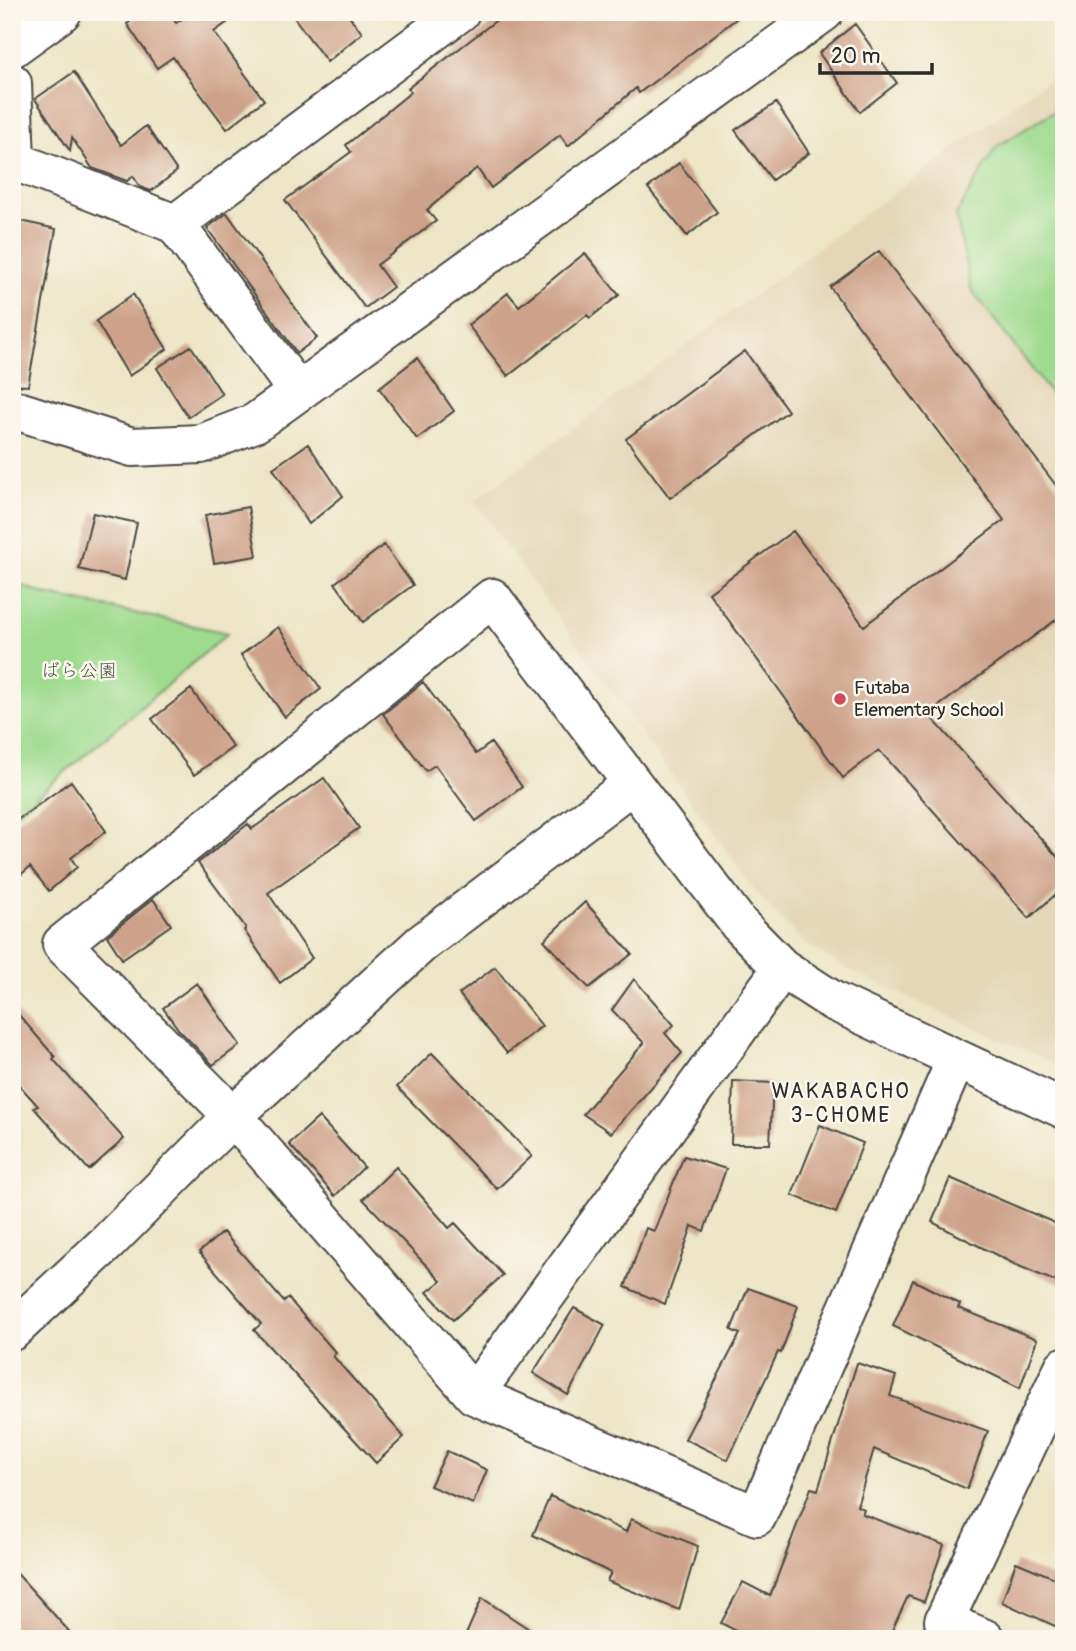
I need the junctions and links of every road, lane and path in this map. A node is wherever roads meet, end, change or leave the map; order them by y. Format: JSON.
{"nodes":[{"id":1,"x":13,"y":12,"type":"edge"},
{"id":2,"x":62,"y":12,"type":"edge"},
{"id":3,"x":460,"y":12,"type":"edge"},
{"id":4,"x":824,"y":12,"type":"edge"},
{"id":5,"x":12,"y":30,"type":"edge"},
{"id":6,"x":12,"y":48,"type":"edge"},
{"id":7,"x":12,"y":83,"type":"edge"},
{"id":8,"x":175,"y":224,"type":"junction"},
{"id":9,"x":298,"y":392,"type":"junction"},
{"id":10,"x":12,"y":409,"type":"edge"},
{"id":11,"x":632,"y":784,"type":"junction"},
{"id":12,"x":782,"y":968,"type":"junction"},
{"id":13,"x":956,"y":1060,"type":"junction"},
{"id":14,"x":1064,"y":1109,"type":"edge"},
{"id":15,"x":233,"y":1116,"type":"junction"},
{"id":16,"x":13,"y":1328,"type":"edge"},
{"id":17,"x":1064,"y":1367,"type":"edge"},
{"id":18,"x":474,"y":1395,"type":"junction"},
{"id":19,"x":985,"y":1639,"type":"edge"}],
"edges":[{"from":1,"to":5,"type":"street"},
{"from":2,"to":6,"type":"street"},
{"from":3,"to":8,"type":"street"},
{"from":4,"to":9,"type":"street"},
{"from":7,"to":8,"type":"street"},
{"from":8,"to":9,"type":"street"},
{"from":9,"to":10,"type":"street"},
{"from":11,"to":12,"type":"street"},
{"from":11,"to":15,"type":"street"},
{"from":11,"to":15,"type":"street"},
{"from":12,"to":13,"type":"street"},
{"from":12,"to":18,"type":"street"},
{"from":13,"to":14,"type":"street"},
{"from":13,"to":18,"type":"street"},
{"from":15,"to":16,"type":"street"},
{"from":15,"to":18,"type":"street"},
{"from":17,"to":19,"type":"street"}]}
